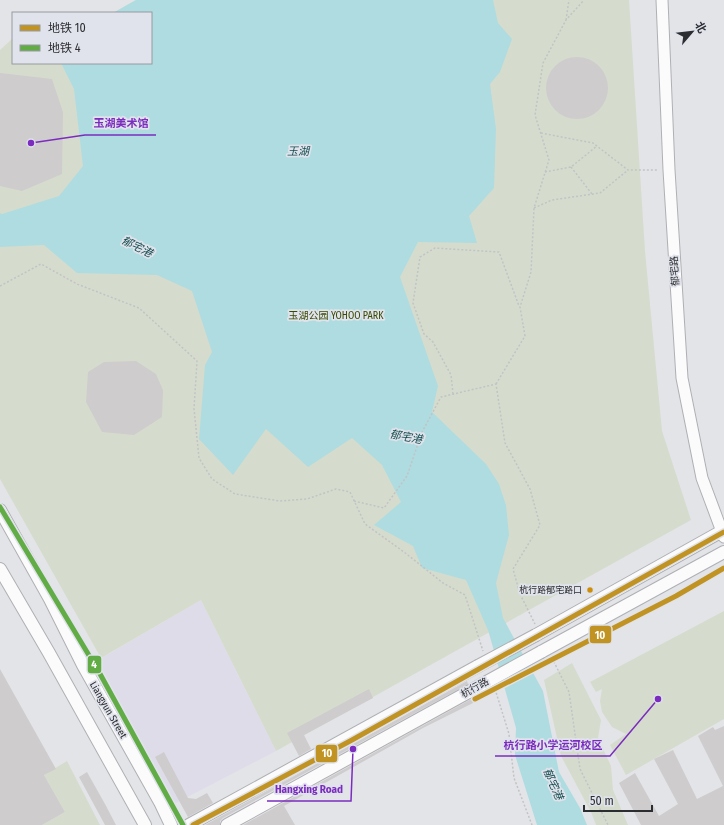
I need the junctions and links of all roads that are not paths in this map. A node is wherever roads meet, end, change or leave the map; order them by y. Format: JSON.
{"nodes":[{"id":1,"x":662,"y":0,"type":"edge"},
{"id":2,"x":0,"y":510,"type":"edge"},
{"id":3,"x":723,"y":533,"type":"edge"},
{"id":4,"x":724,"y":552,"type":"edge"},
{"id":5,"x":0,"y":569,"type":"edge"},
{"id":6,"x":145,"y":825,"type":"edge"},
{"id":7,"x":171,"y":825,"type":"edge"},
{"id":8,"x":189,"y":825,"type":"edge"},
{"id":9,"x":227,"y":825,"type":"edge"}],
"edges":[{"from":1,"to":3,"type":"street","name":"郁宅路"},
{"from":2,"to":7,"type":"main road","name":"Liangyun Street"},
{"from":3,"to":8,"type":"main road","name":"杭行路","bridge":true},
{"from":4,"to":9,"type":"main road","name":"杭行路","bridge":true},
{"from":5,"to":6,"type":"main road"}]}
